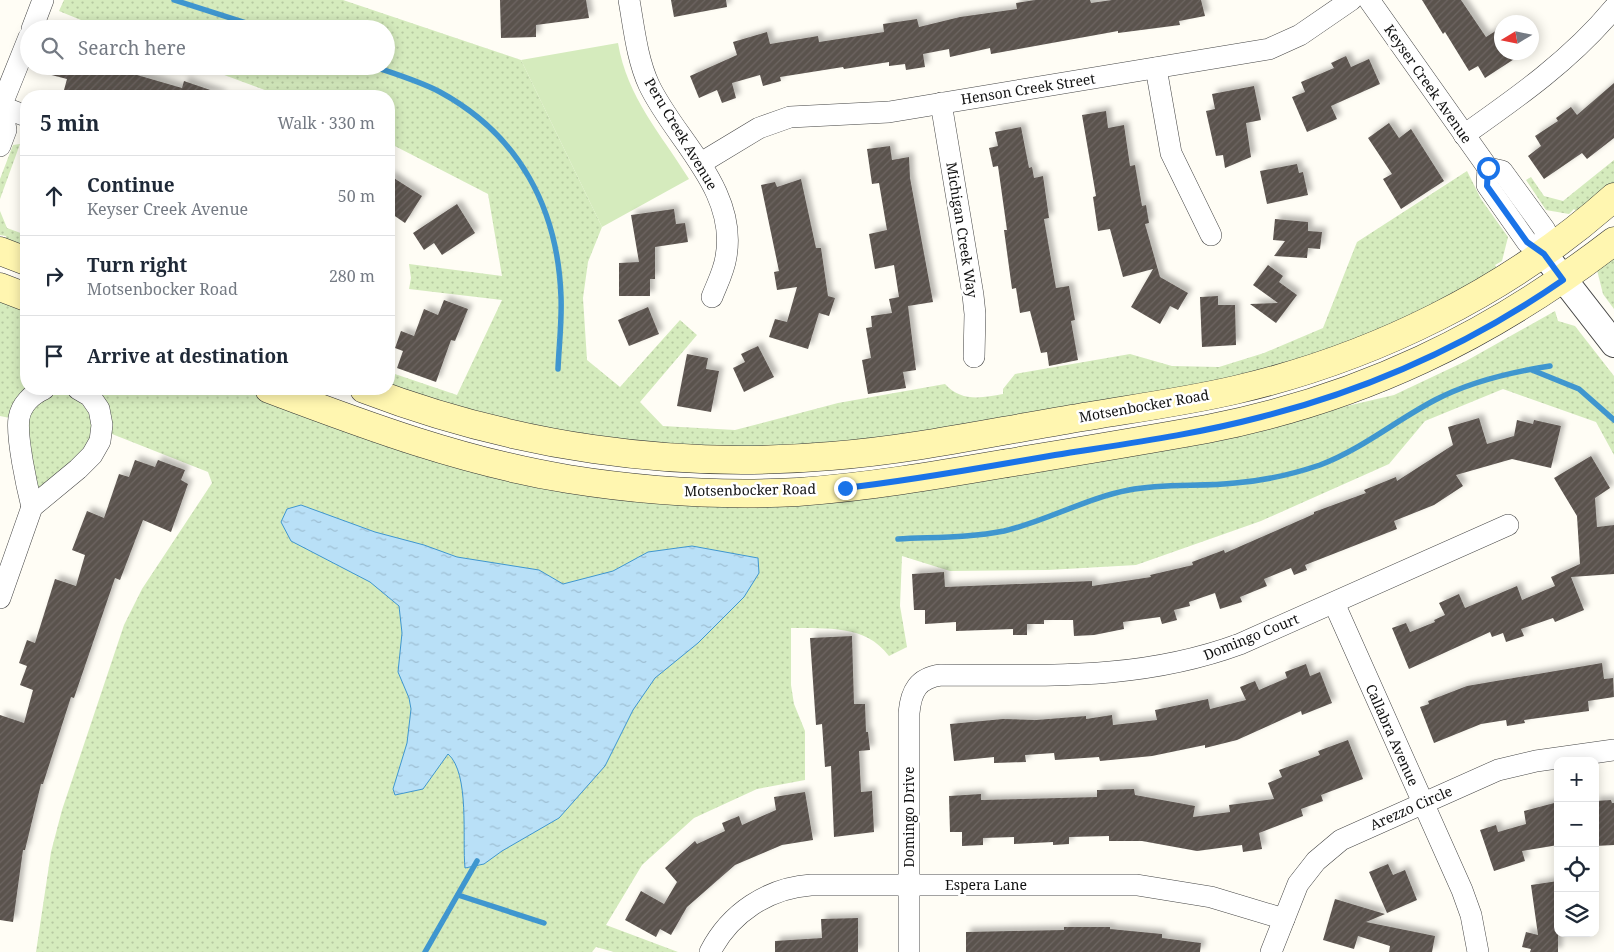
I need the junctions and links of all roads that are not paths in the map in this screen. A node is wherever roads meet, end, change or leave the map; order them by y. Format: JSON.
{"nodes":[{"id":1,"x":43,"y":0,"type":"edge"},
{"id":2,"x":629,"y":0,"type":"edge"},
{"id":3,"x":1351,"y":0,"type":"edge"},
{"id":4,"x":1369,"y":0,"type":"edge"},
{"id":5,"x":1614,"y":8,"type":"edge"},
{"id":6,"x":35,"y":20,"type":"edge"},
{"id":7,"x":20,"y":60,"type":"edge"},
{"id":8,"x":1156,"y":68,"type":"junction"},
{"id":9,"x":941,"y":104,"type":"junction"},
{"id":10,"x":1,"y":107,"type":"edge"},
{"id":11,"x":20,"y":114,"type":"edge"},
{"id":12,"x":1464,"y":134,"type":"junction"},
{"id":13,"x":0,"y":146,"type":"edge"},
{"id":14,"x":701,"y":163,"type":"junction"},
{"id":15,"x":1614,"y":197,"type":"edge"},
{"id":16,"x":1211,"y":235,"type":"dead end"},
{"id":17,"x":1614,"y":241,"type":"edge"},
{"id":18,"x":0,"y":251,"type":"edge"},
{"id":19,"x":1544,"y":254,"type":"junction"},
{"id":20,"x":20,"y":259,"type":"edge"},
{"id":21,"x":1563,"y":280,"type":"junction"},
{"id":22,"x":0,"y":287,"type":"edge"},
{"id":23,"x":20,"y":295,"type":"edge"},
{"id":24,"x":712,"y":297,"type":"dead end"},
{"id":25,"x":1614,"y":344,"type":"edge"},
{"id":26,"x":974,"y":357,"type":"dead end"},
{"id":27,"x":36,"y":395,"type":"edge"},
{"id":28,"x":88,"y":395,"type":"edge"},
{"id":29,"x":286,"y":395,"type":"edge"},
{"id":30,"x":382,"y":395,"type":"edge"},
{"id":31,"x":32,"y":507,"type":"junction"},
{"id":32,"x":1508,"y":524,"type":"dead end"},
{"id":33,"x":0,"y":598,"type":"edge"},
{"id":34,"x":1334,"y":603,"type":"junction"},
{"id":35,"x":912,"y":679,"type":"joint"},
{"id":36,"x":1614,"y":750,"type":"edge"},
{"id":37,"x":1422,"y":803,"type":"junction"},
{"id":38,"x":909,"y":884,"type":"junction"},
{"id":39,"x":1284,"y":919,"type":"junction"},
{"id":40,"x":710,"y":952,"type":"edge"},
{"id":41,"x":909,"y":952,"type":"edge"},
{"id":42,"x":1271,"y":952,"type":"edge"},
{"id":43,"x":1478,"y":952,"type":"edge"}],
"edges":[{"from":1,"to":6,"type":"street"},
{"from":2,"to":14,"type":"street","name":"Peru Creek Avenue"},
{"from":3,"to":8,"type":"street","name":"Henson Creek Street"},
{"from":4,"to":12,"type":"street","name":"Keyser Creek Avenue"},
{"from":5,"to":12,"type":"street"},
{"from":7,"to":10,"type":"street"},
{"from":8,"to":9,"type":"street","name":"Henson Creek Street"},
{"from":8,"to":16,"type":"street"},
{"from":9,"to":14,"type":"street","name":"Henson Creek Street"},
{"from":9,"to":26,"type":"street","name":"Michigan Creek Way"},
{"from":10,"to":11,"type":"street"},
{"from":10,"to":13,"type":"street"},
{"from":12,"to":19,"type":"street","name":"Keyser Creek Avenue"},
{"from":14,"to":24,"type":"street","name":"Peru Creek Avenue"},
{"from":15,"to":19,"type":"main road","name":"Motsenbocker Road"},
{"from":17,"to":21,"type":"main road","name":"Motsenbocker Road"},
{"from":18,"to":20,"type":"main road"},
{"from":19,"to":21,"type":"street","name":"Keyser Creek Avenue"},
{"from":19,"to":30,"type":"main road","name":"Motsenbocker Road"},
{"from":21,"to":25,"type":"street","name":"Keyser Creek Avenue"},
{"from":21,"to":29,"type":"main road","name":"Motsenbocker Road"},
{"from":22,"to":23,"type":"main road"},
{"from":27,"to":31,"type":"street"},
{"from":28,"to":31,"type":"street"},
{"from":31,"to":33,"type":"street"},
{"from":32,"to":34,"type":"street","name":"Domingo Court"},
{"from":34,"to":35,"type":"street","name":"Domingo Court"},
{"from":34,"to":37,"type":"street","name":"Callabra Avenue"},
{"from":35,"to":38,"type":"street","name":"Domingo Drive"},
{"from":36,"to":37,"type":"street","name":"Arezzo Circle"},
{"from":37,"to":39,"type":"street","name":"Arezzo Circle"},
{"from":37,"to":43,"type":"street","name":"Callabra Avenue"},
{"from":38,"to":39,"type":"street","name":"Espera Lane"},
{"from":38,"to":40,"type":"street","name":"Espera Lane"},
{"from":38,"to":41,"type":"street","name":"Domingo Drive"},
{"from":39,"to":42,"type":"street","name":"Arezzo Circle"}]}
